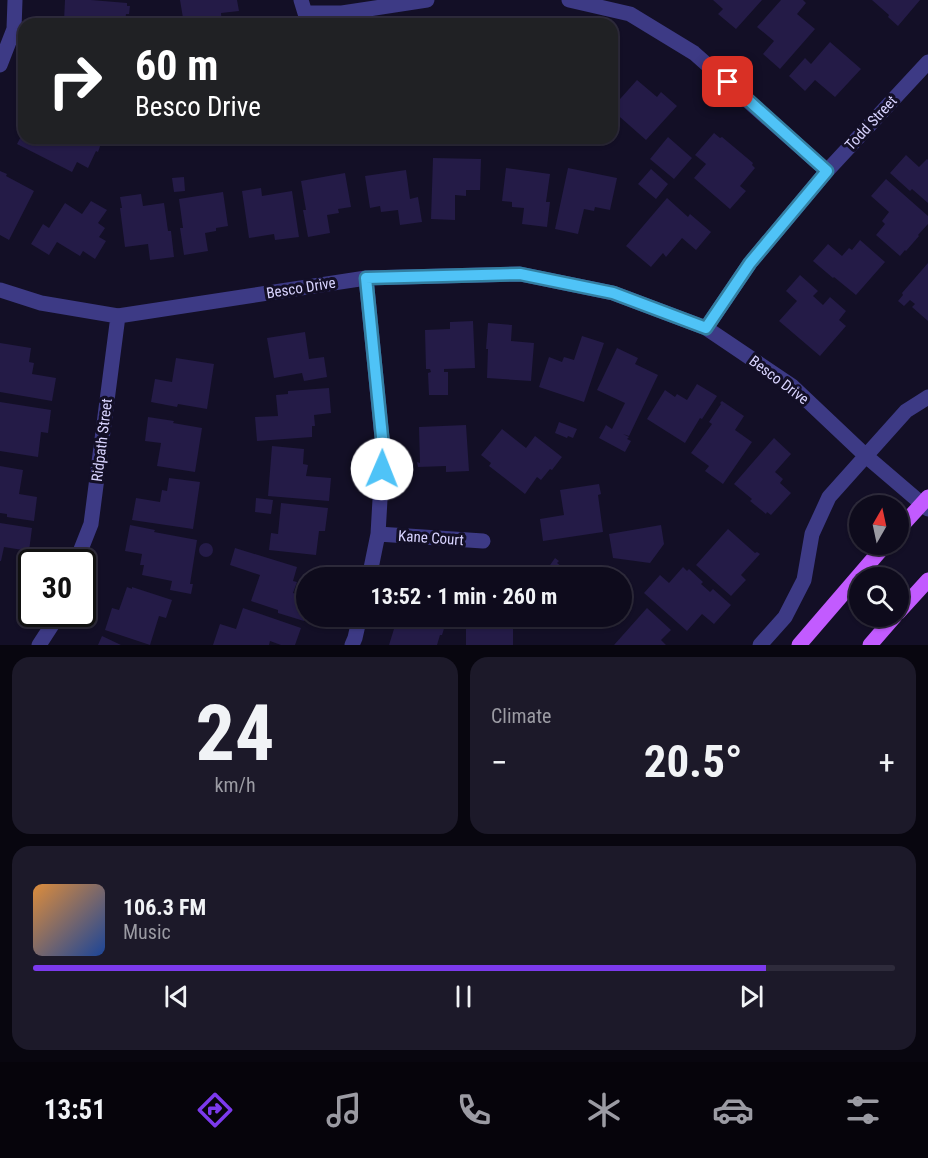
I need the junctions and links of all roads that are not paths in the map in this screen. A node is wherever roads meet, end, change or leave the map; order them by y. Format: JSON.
{"nodes":[{"id":1,"x":15,"y":0,"type":"edge"},
{"id":2,"x":301,"y":0,"type":"edge"},
{"id":3,"x":427,"y":0,"type":"edge"},
{"id":4,"x":569,"y":0,"type":"edge"},
{"id":5,"x":928,"y":62,"type":"edge"},
{"id":6,"x":0,"y":65,"type":"edge"},
{"id":7,"x":827,"y":171,"type":"junction"},
{"id":8,"x":366,"y":278,"type":"junction"},
{"id":9,"x":0,"y":290,"type":"edge"},
{"id":10,"x":118,"y":316,"type":"junction"},
{"id":11,"x":706,"y":328,"type":"junction"},
{"id":12,"x":928,"y":397,"type":"edge"},
{"id":13,"x":866,"y":456,"type":"junction"},
{"id":14,"x":926,"y":503,"type":"edge"},
{"id":15,"x":909,"y":519,"type":"edge"},
{"id":16,"x":378,"y":534,"type":"junction"},
{"id":17,"x":483,"y":541,"type":"dead end"},
{"id":18,"x":81,"y":549,"type":"edge"},
{"id":19,"x":877,"y":555,"type":"edge"},
{"id":20,"x":371,"y":567,"type":"edge"},
{"id":21,"x":928,"y":580,"type":"edge"},
{"id":22,"x":909,"y":601,"type":"edge"},
{"id":23,"x":51,"y":627,"type":"edge"},
{"id":24,"x":358,"y":627,"type":"edge"},
{"id":25,"x":886,"y":627,"type":"edge"},
{"id":26,"x":39,"y":645,"type":"edge"},
{"id":27,"x":352,"y":645,"type":"edge"},
{"id":28,"x":760,"y":645,"type":"edge"},
{"id":29,"x":799,"y":645,"type":"edge"},
{"id":30,"x":870,"y":645,"type":"edge"}],
"edges":[{"from":1,"to":6,"type":"street"},
{"from":2,"to":3,"type":"street"},
{"from":4,"to":7,"type":"street"},
{"from":5,"to":7,"type":"street","name":"Todd Street"},
{"from":7,"to":11,"type":"street","name":"Todd Street"},
{"from":8,"to":10,"type":"street","name":"Besco Drive"},
{"from":8,"to":11,"type":"street","name":"Besco Drive"},
{"from":8,"to":16,"type":"street"},
{"from":9,"to":10,"type":"street","name":"Besco Drive"},
{"from":10,"to":18,"type":"street","name":"Ridpath Street"},
{"from":11,"to":13,"type":"street","name":"Besco Drive"},
{"from":12,"to":13,"type":"street"},
{"from":13,"to":14,"type":"street","name":"Besco Drive"},
{"from":13,"to":28,"type":"street"},
{"from":14,"to":15,"type":"main road"},
{"from":16,"to":17,"type":"street","name":"Kane Court"},
{"from":16,"to":20,"type":"street"},
{"from":19,"to":29,"type":"main road"},
{"from":21,"to":22,"type":"main road"},
{"from":23,"to":26,"type":"street"},
{"from":24,"to":27,"type":"street"},
{"from":25,"to":30,"type":"main road"}]}
